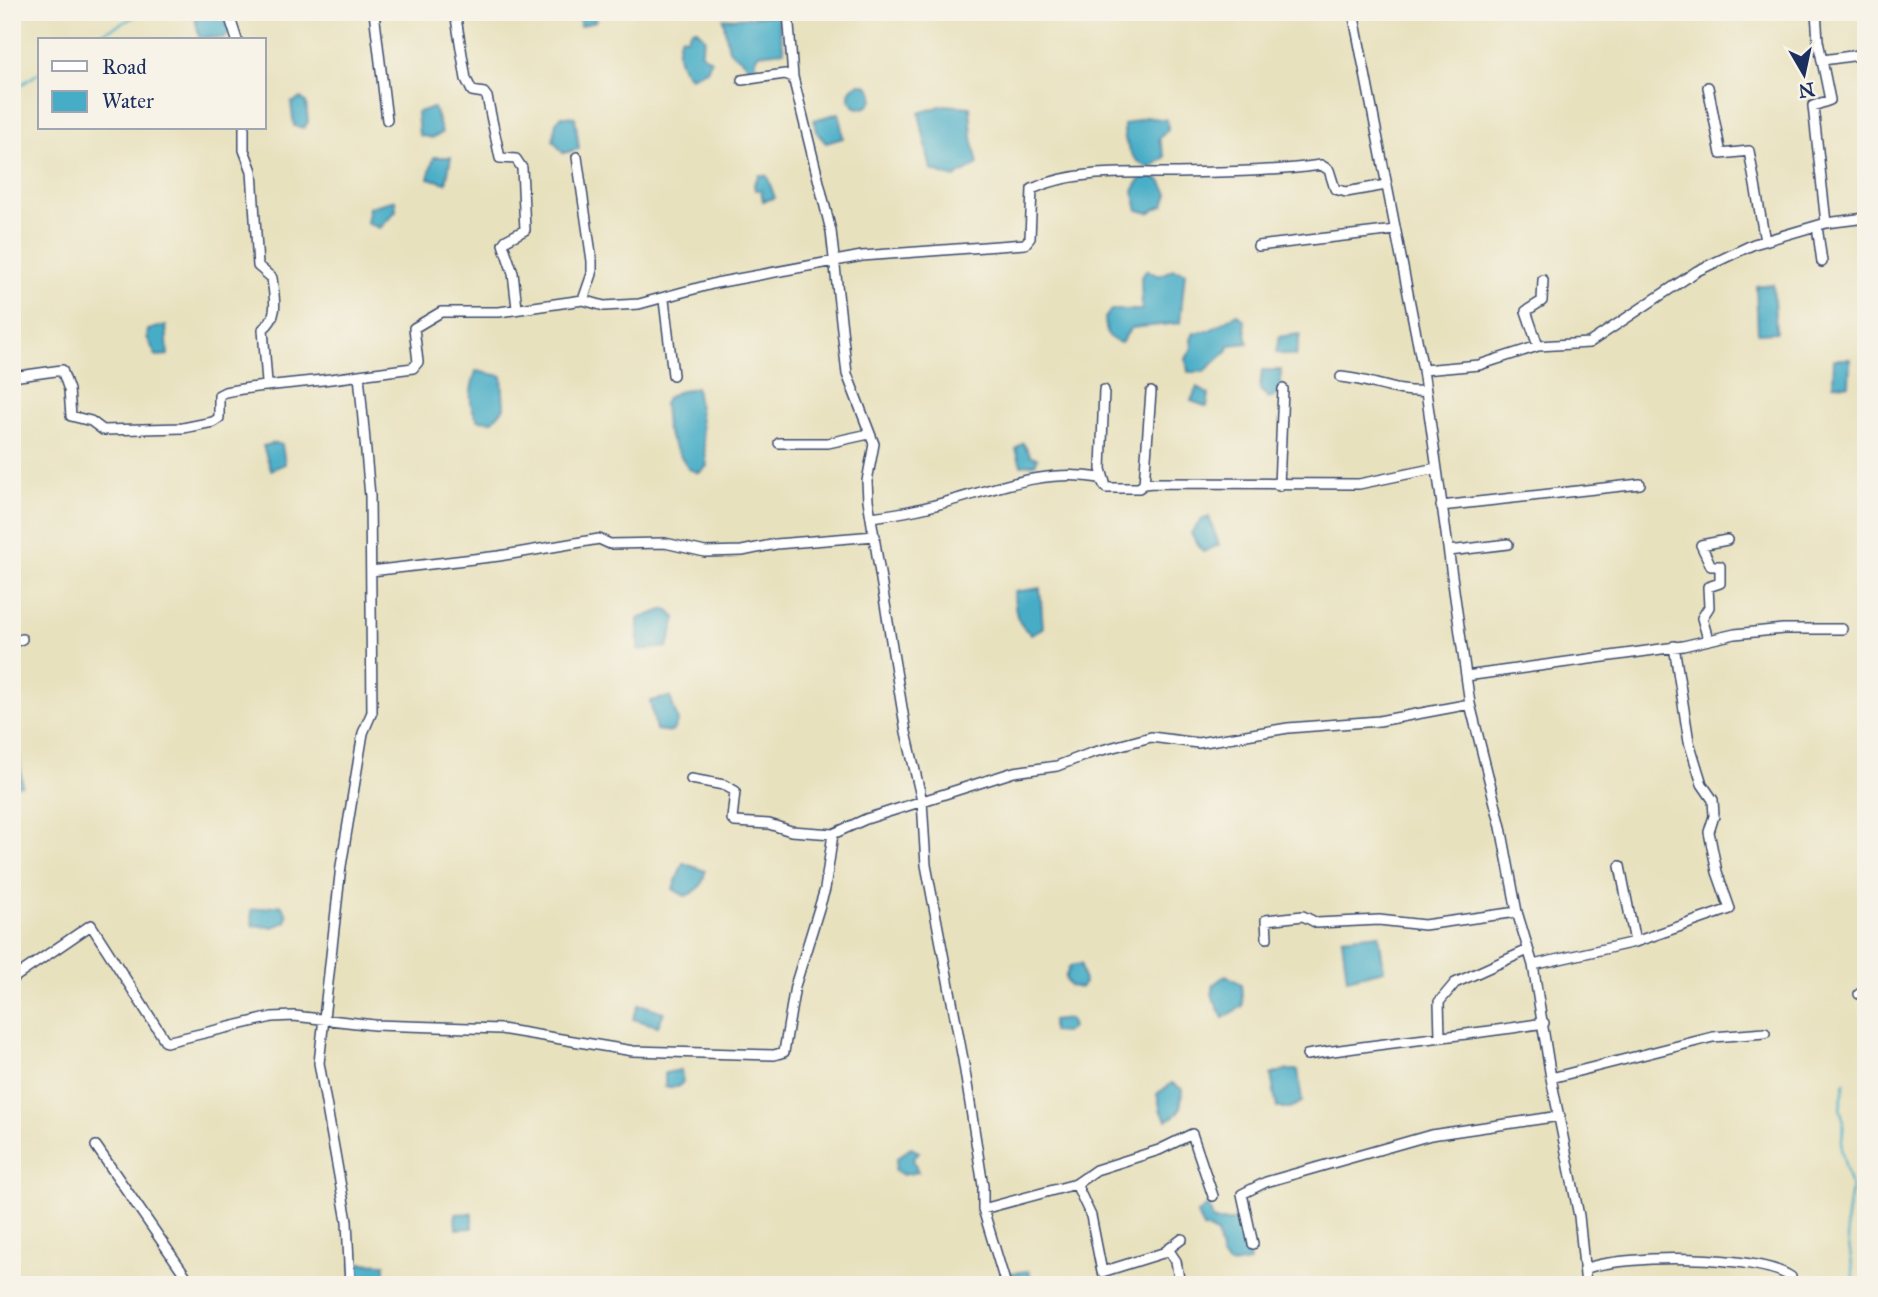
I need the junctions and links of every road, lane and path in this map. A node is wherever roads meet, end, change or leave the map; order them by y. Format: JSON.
{"nodes":[{"id":1,"x":228,"y":12,"type":"edge"},
{"id":2,"x":374,"y":12,"type":"edge"},
{"id":3,"x":455,"y":12,"type":"edge"},
{"id":4,"x":788,"y":12,"type":"edge"},
{"id":5,"x":1353,"y":12,"type":"edge"},
{"id":6,"x":1816,"y":12,"type":"edge"},
{"id":7,"x":236,"y":38,"type":"edge"},
{"id":8,"x":1866,"y":54,"type":"edge"},
{"id":9,"x":1823,"y":60,"type":"junction"},
{"id":10,"x":793,"y":77,"type":"junction"},
{"id":11,"x":742,"y":80,"type":"dead end"},
{"id":12,"x":1708,"y":87,"type":"dead end"},
{"id":13,"x":387,"y":120,"type":"dead end"},
{"id":14,"x":244,"y":130,"type":"edge"},
{"id":15,"x":577,"y":157,"type":"dead end"},
{"id":16,"x":1385,"y":185,"type":"junction"},
{"id":17,"x":1866,"y":218,"type":"edge"},
{"id":18,"x":1821,"y":225,"type":"junction"},
{"id":19,"x":1395,"y":230,"type":"junction"},
{"id":20,"x":1765,"y":241,"type":"junction"},
{"id":21,"x":1258,"y":246,"type":"dead end"},
{"id":22,"x":835,"y":262,"type":"junction"},
{"id":23,"x":1822,"y":262,"type":"dead end"},
{"id":24,"x":1543,"y":280,"type":"dead end"},
{"id":25,"x":583,"y":300,"type":"junction"},
{"id":26,"x":664,"y":300,"type":"junction"},
{"id":27,"x":517,"y":308,"type":"junction"},
{"id":28,"x":1538,"y":346,"type":"junction"},
{"id":29,"x":1423,"y":370,"type":"junction"},
{"id":30,"x":359,"y":375,"type":"junction"},
{"id":31,"x":673,"y":375,"type":"dead end"},
{"id":32,"x":12,"y":377,"type":"edge"},
{"id":33,"x":1341,"y":377,"type":"dead end"},
{"id":34,"x":267,"y":383,"type":"junction"},
{"id":35,"x":1283,"y":389,"type":"dead end"},
{"id":36,"x":1104,"y":390,"type":"dead end"},
{"id":37,"x":1426,"y":391,"type":"junction"},
{"id":38,"x":1151,"y":392,"type":"dead end"},
{"id":39,"x":869,"y":434,"type":"junction"},
{"id":40,"x":779,"y":443,"type":"dead end"},
{"id":41,"x":1436,"y":468,"type":"junction"},
{"id":42,"x":1144,"y":484,"type":"junction"},
{"id":43,"x":1640,"y":484,"type":"dead end"},
{"id":44,"x":1279,"y":486,"type":"junction"},
{"id":45,"x":1106,"y":488,"type":"junction"},
{"id":46,"x":1441,"y":506,"type":"junction"},
{"id":47,"x":871,"y":517,"type":"junction"},
{"id":48,"x":875,"y":536,"type":"junction"},
{"id":49,"x":1727,"y":540,"type":"dead end"},
{"id":50,"x":1508,"y":544,"type":"dead end"},
{"id":51,"x":1449,"y":551,"type":"junction"},
{"id":52,"x":371,"y":571,"type":"junction"},
{"id":53,"x":1842,"y":629,"type":"dead end"},
{"id":54,"x":1708,"y":639,"type":"junction"},
{"id":55,"x":1674,"y":646,"type":"junction"},
{"id":56,"x":1466,"y":676,"type":"junction"},
{"id":57,"x":1470,"y":704,"type":"junction"},
{"id":58,"x":691,"y":779,"type":"dead end"},
{"id":59,"x":922,"y":801,"type":"junction"},
{"id":60,"x":834,"y":834,"type":"junction"},
{"id":61,"x":1620,"y":866,"type":"dead end"},
{"id":62,"x":1517,"y":912,"type":"junction"},
{"id":63,"x":1267,"y":938,"type":"dead end"},
{"id":64,"x":1635,"y":942,"type":"junction"},
{"id":65,"x":1528,"y":950,"type":"junction"},
{"id":66,"x":1533,"y":965,"type":"junction"},
{"id":67,"x":12,"y":979,"type":"edge"},
{"id":68,"x":324,"y":1018,"type":"junction"},
{"id":69,"x":1544,"y":1023,"type":"junction"},
{"id":70,"x":1765,"y":1033,"type":"dead end"},
{"id":71,"x":1440,"y":1036,"type":"junction"},
{"id":72,"x":1307,"y":1055,"type":"dead end"},
{"id":73,"x":1551,"y":1078,"type":"junction"},
{"id":74,"x":1560,"y":1116,"type":"junction"},
{"id":75,"x":96,"y":1146,"type":"dead end"},
{"id":76,"x":1076,"y":1184,"type":"junction"},
{"id":77,"x":1213,"y":1196,"type":"dead end"},
{"id":78,"x":983,"y":1209,"type":"junction"},
{"id":79,"x":1181,"y":1238,"type":"dead end"},
{"id":80,"x":1253,"y":1244,"type":"dead end"},
{"id":81,"x":1168,"y":1249,"type":"junction"},
{"id":82,"x":1584,"y":1269,"type":"junction"},
{"id":83,"x":192,"y":1285,"type":"edge"},
{"id":84,"x":350,"y":1285,"type":"edge"},
{"id":85,"x":1006,"y":1285,"type":"edge"},
{"id":86,"x":1180,"y":1285,"type":"edge"},
{"id":87,"x":1586,"y":1285,"type":"edge"},
{"id":88,"x":1793,"y":1285,"type":"edge"}],
"edges":[{"from":1,"to":7,"type":"street"},
{"from":2,"to":13,"type":"street"},
{"from":3,"to":27,"type":"street"},
{"from":4,"to":10,"type":"street"},
{"from":5,"to":16,"type":"street"},
{"from":6,"to":9,"type":"street"},
{"from":8,"to":9,"type":"street"},
{"from":9,"to":18,"type":"street"},
{"from":10,"to":11,"type":"street"},
{"from":10,"to":22,"type":"street"},
{"from":12,"to":20,"type":"street"},
{"from":14,"to":34,"type":"street"},
{"from":15,"to":25,"type":"street"},
{"from":16,"to":19,"type":"street"},
{"from":16,"to":22,"type":"street"},
{"from":17,"to":18,"type":"street"},
{"from":18,"to":20,"type":"street"},
{"from":18,"to":23,"type":"street"},
{"from":19,"to":21,"type":"street"},
{"from":19,"to":29,"type":"street"},
{"from":20,"to":28,"type":"street"},
{"from":22,"to":26,"type":"street"},
{"from":22,"to":39,"type":"street"},
{"from":24,"to":28,"type":"street"},
{"from":25,"to":26,"type":"street"},
{"from":25,"to":27,"type":"street"},
{"from":26,"to":31,"type":"street"},
{"from":27,"to":30,"type":"street"},
{"from":28,"to":29,"type":"street"},
{"from":29,"to":37,"type":"street"},
{"from":30,"to":34,"type":"street"},
{"from":30,"to":52,"type":"street"},
{"from":32,"to":34,"type":"street"},
{"from":33,"to":37,"type":"street"},
{"from":35,"to":44,"type":"street"},
{"from":36,"to":45,"type":"street"},
{"from":37,"to":41,"type":"street"},
{"from":38,"to":42,"type":"street"},
{"from":39,"to":40,"type":"street"},
{"from":39,"to":47,"type":"street"},
{"from":41,"to":44,"type":"street"},
{"from":41,"to":46,"type":"street"},
{"from":42,"to":44,"type":"street"},
{"from":42,"to":45,"type":"street"},
{"from":43,"to":46,"type":"street"},
{"from":45,"to":47,"type":"street"},
{"from":46,"to":51,"type":"street"},
{"from":47,"to":48,"type":"street"},
{"from":48,"to":52,"type":"street"},
{"from":48,"to":59,"type":"street"},
{"from":49,"to":54,"type":"street"},
{"from":50,"to":51,"type":"street"},
{"from":51,"to":56,"type":"street"},
{"from":52,"to":68,"type":"street"},
{"from":53,"to":54,"type":"street"},
{"from":54,"to":55,"type":"street"},
{"from":55,"to":56,"type":"street"},
{"from":55,"to":64,"type":"street"},
{"from":56,"to":57,"type":"street"},
{"from":57,"to":59,"type":"street"},
{"from":57,"to":62,"type":"street"},
{"from":58,"to":60,"type":"street"},
{"from":59,"to":60,"type":"street"},
{"from":59,"to":78,"type":"street"},
{"from":60,"to":68,"type":"street"},
{"from":61,"to":64,"type":"street"},
{"from":62,"to":63,"type":"street"},
{"from":62,"to":65,"type":"street"},
{"from":64,"to":66,"type":"street"},
{"from":65,"to":66,"type":"street"},
{"from":65,"to":71,"type":"street"},
{"from":66,"to":69,"type":"street"},
{"from":67,"to":68,"type":"street"},
{"from":68,"to":84,"type":"street"},
{"from":69,"to":71,"type":"street"},
{"from":69,"to":73,"type":"street"},
{"from":70,"to":73,"type":"street"},
{"from":71,"to":72,"type":"street"},
{"from":73,"to":74,"type":"street"},
{"from":74,"to":80,"type":"street"},
{"from":74,"to":82,"type":"street"},
{"from":75,"to":83,"type":"street"},
{"from":76,"to":77,"type":"street"},
{"from":76,"to":78,"type":"street"},
{"from":76,"to":81,"type":"street"},
{"from":78,"to":85,"type":"street"},
{"from":79,"to":81,"type":"street"},
{"from":81,"to":86,"type":"street"},
{"from":82,"to":87,"type":"street"},
{"from":82,"to":88,"type":"street"}]}
